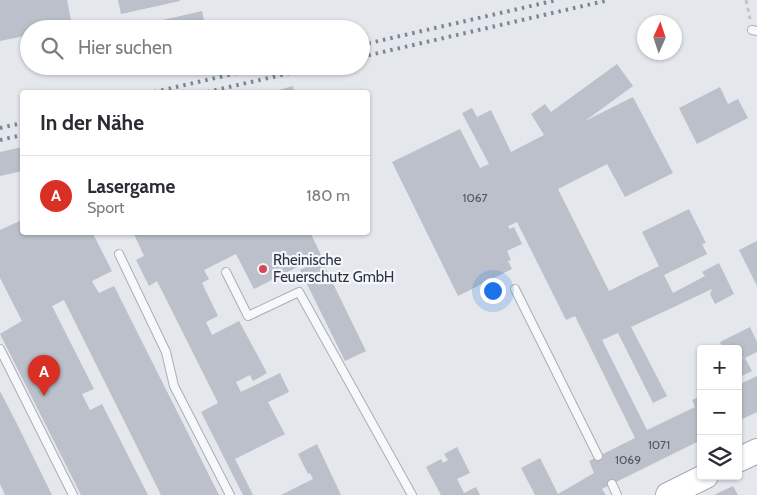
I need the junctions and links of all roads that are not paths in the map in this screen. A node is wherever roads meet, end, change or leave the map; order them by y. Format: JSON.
{"nodes":[{"id":1,"x":119,"y":254,"type":"dead end"},
{"id":2,"x":226,"y":272,"type":"dead end"},
{"id":3,"x":514,"y":289,"type":"dead end"},
{"id":4,"x":0,"y":349,"type":"edge"},
{"id":5,"x":757,"y":451,"type":"edge"},
{"id":6,"x":598,"y":456,"type":"dead end"},
{"id":7,"x":742,"y":458,"type":"edge"},
{"id":8,"x":698,"y":480,"type":"edge"},
{"id":9,"x":612,"y":484,"type":"dead end"},
{"id":10,"x":73,"y":495,"type":"edge"},
{"id":11,"x":230,"y":495,"type":"edge"},
{"id":12,"x":412,"y":495,"type":"edge"},
{"id":13,"x":617,"y":495,"type":"edge"},
{"id":14,"x":668,"y":495,"type":"edge"}],
"edges":[{"from":1,"to":11,"type":"lane"},
{"from":2,"to":12,"type":"lane"},
{"from":3,"to":6,"type":"lane"},
{"from":4,"to":10,"type":"lane"},
{"from":5,"to":7,"type":"main road"},
{"from":8,"to":14,"type":"main road"},
{"from":9,"to":13,"type":"lane"}]}
